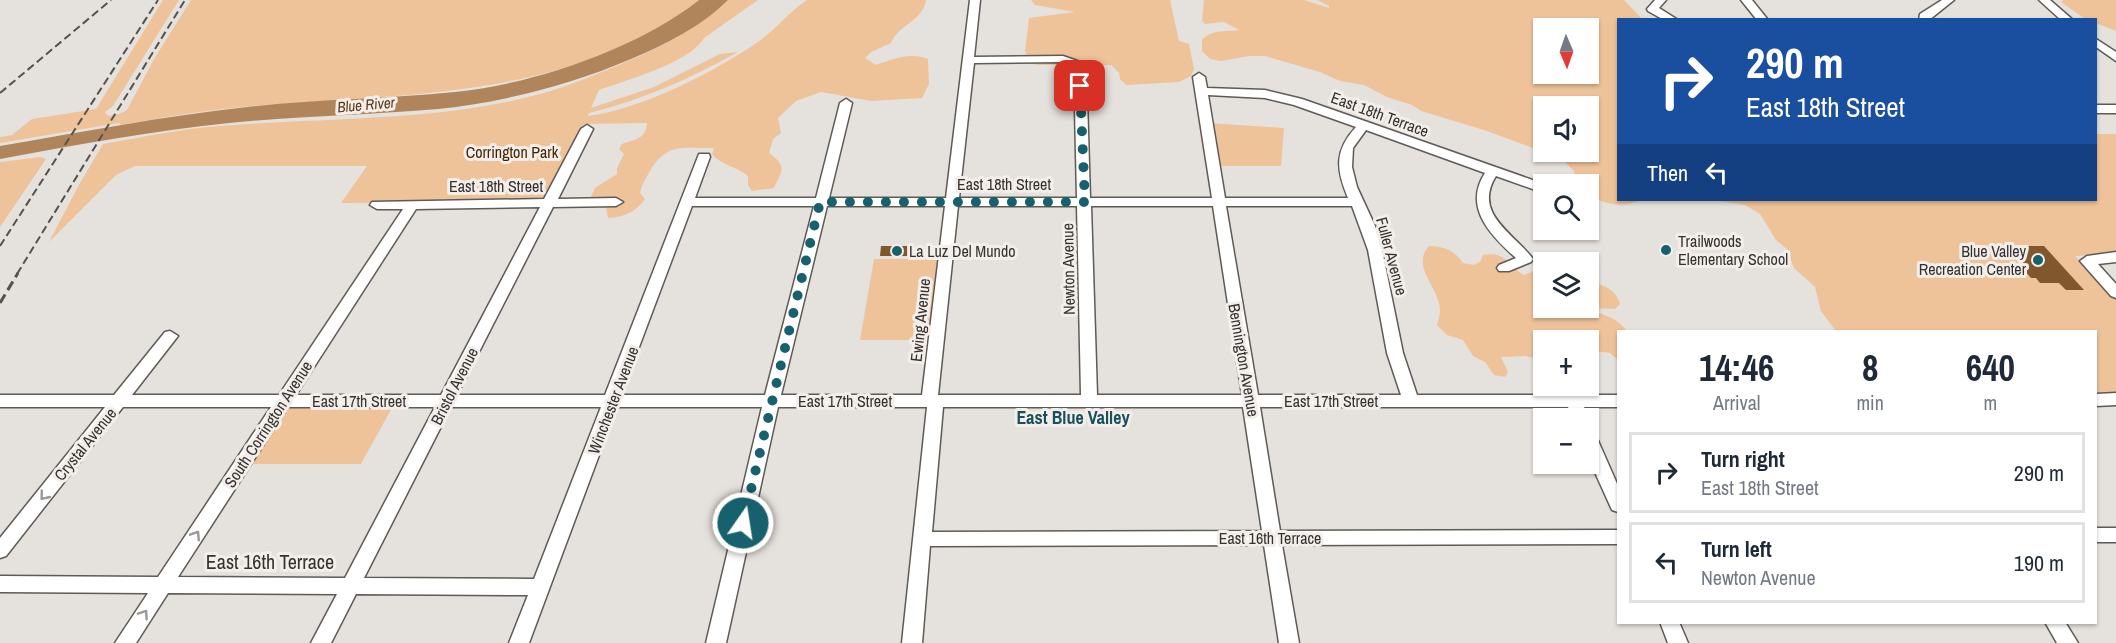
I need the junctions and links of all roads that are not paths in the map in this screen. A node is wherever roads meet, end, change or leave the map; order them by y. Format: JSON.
{"nodes":[{"id":1,"x":975,"y":0,"type":"edge"},
{"id":2,"x":1661,"y":0,"type":"edge"},
{"id":3,"x":1746,"y":0,"type":"edge"},
{"id":4,"x":1950,"y":0,"type":"edge"},
{"id":5,"x":2044,"y":0,"type":"edge"},
{"id":6,"x":1668,"y":18,"type":"edge"},
{"id":7,"x":1761,"y":18,"type":"edge"},
{"id":8,"x":1924,"y":18,"type":"edge"},
{"id":9,"x":2066,"y":18,"type":"edge"},
{"id":10,"x":2097,"y":44,"type":"edge"},
{"id":11,"x":2116,"y":58,"type":"edge"},
{"id":12,"x":970,"y":60,"type":"junction"},
{"id":13,"x":1200,"y":84,"type":"joint"},
{"id":14,"x":846,"y":103,"type":"dead end"},
{"id":15,"x":2097,"y":109,"type":"edge"},
{"id":16,"x":2116,"y":109,"type":"edge"},
{"id":17,"x":1363,"y":126,"type":"junction"},
{"id":18,"x":587,"y":129,"type":"dead end"},
{"id":19,"x":704,"y":157,"type":"dead end"},
{"id":20,"x":1492,"y":172,"type":"junction"},
{"id":21,"x":1533,"y":185,"type":"edge"},
{"id":22,"x":615,"y":202,"type":"dead end"},
{"id":23,"x":688,"y":202,"type":"junction"},
{"id":24,"x":820,"y":202,"type":"junction"},
{"id":25,"x":952,"y":202,"type":"junction"},
{"id":26,"x":1085,"y":202,"type":"junction"},
{"id":27,"x":1219,"y":202,"type":"junction"},
{"id":28,"x":1356,"y":202,"type":"junction"},
{"id":29,"x":548,"y":204,"type":"junction"},
{"id":30,"x":377,"y":205,"type":"dead end"},
{"id":31,"x":412,"y":205,"type":"junction"},
{"id":32,"x":2116,"y":257,"type":"edge"},
{"id":33,"x":1504,"y":268,"type":"dead end"},
{"id":34,"x":2116,"y":293,"type":"edge"},
{"id":35,"x":170,"y":336,"type":"dead end"},
{"id":36,"x":2116,"y":399,"type":"edge"},
{"id":37,"x":933,"y":400,"type":"junction"},
{"id":38,"x":1089,"y":400,"type":"junction"},
{"id":39,"x":1617,"y":400,"type":"edge"},
{"id":40,"x":2097,"y":400,"type":"edge"},
{"id":41,"x":0,"y":401,"type":"edge"},
{"id":42,"x":119,"y":401,"type":"junction"},
{"id":43,"x":282,"y":401,"type":"junction"},
{"id":44,"x":447,"y":401,"type":"junction"},
{"id":45,"x":771,"y":401,"type":"junction"},
{"id":46,"x":1251,"y":401,"type":"junction"},
{"id":47,"x":1411,"y":401,"type":"junction"},
{"id":48,"x":1573,"y":401,"type":"junction"},
{"id":49,"x":611,"y":402,"type":"junction"},
{"id":50,"x":1576,"y":408,"type":"edge"},
{"id":51,"x":1599,"y":461,"type":"edge"},
{"id":52,"x":1617,"y":503,"type":"edge"},
{"id":53,"x":2097,"y":535,"type":"edge"},
{"id":54,"x":2116,"y":535,"type":"edge"},
{"id":55,"x":1617,"y":537,"type":"edge"},
{"id":56,"x":1274,"y":538,"type":"junction"},
{"id":57,"x":922,"y":539,"type":"junction"},
{"id":58,"x":0,"y":551,"type":"edge"},
{"id":59,"x":0,"y":584,"type":"edge"},
{"id":60,"x":164,"y":584,"type":"junction"},
{"id":61,"x":351,"y":584,"type":"junction"},
{"id":62,"x":540,"y":587,"type":"junction"},
{"id":63,"x":1670,"y":624,"type":"edge"},
{"id":64,"x":2055,"y":624,"type":"edge"},
{"id":65,"x":125,"y":643,"type":"edge"},
{"id":66,"x":321,"y":643,"type":"edge"},
{"id":67,"x":519,"y":643,"type":"edge"},
{"id":68,"x":716,"y":643,"type":"edge"},
{"id":69,"x":912,"y":643,"type":"edge"},
{"id":70,"x":1288,"y":643,"type":"edge"},
{"id":71,"x":1678,"y":643,"type":"edge"},
{"id":72,"x":2068,"y":643,"type":"edge"}],
"edges":[{"from":1,"to":12,"type":"street","name":"Ewing Avenue"},
{"from":2,"to":6,"type":"street"},
{"from":3,"to":7,"type":"street"},
{"from":4,"to":8,"type":"street"},
{"from":5,"to":9,"type":"street"},
{"from":10,"to":11,"type":"street"},
{"from":12,"to":25,"type":"street","name":"Ewing Avenue"},
{"from":12,"to":26,"type":"street","name":"Newton Avenue"},
{"from":13,"to":17,"type":"street","name":"East 18th Terrace"},
{"from":13,"to":27,"type":"street","name":"Bennington Avenue"},
{"from":14,"to":24,"type":"street"},
{"from":15,"to":16,"type":"street"},
{"from":17,"to":20,"type":"street","name":"East 18th Terrace"},
{"from":17,"to":28,"type":"street","name":"Fuller Avenue"},
{"from":18,"to":29,"type":"street","name":"Bristol Avenue"},
{"from":19,"to":23,"type":"street","name":"Winchester Avenue"},
{"from":20,"to":21,"type":"street","name":"East 18th Terrace"},
{"from":20,"to":33,"type":"street"},
{"from":22,"to":29,"type":"street","name":"East 18th Street"},
{"from":23,"to":24,"type":"street","name":"East 18th Street"},
{"from":23,"to":49,"type":"street","name":"Winchester Avenue"},
{"from":24,"to":25,"type":"street","name":"East 18th Street"},
{"from":24,"to":45,"type":"street"},
{"from":25,"to":26,"type":"street","name":"East 18th Street"},
{"from":25,"to":37,"type":"street","name":"Ewing Avenue"},
{"from":26,"to":27,"type":"street","name":"East 18th Street"},
{"from":26,"to":38,"type":"street","name":"Newton Avenue"},
{"from":27,"to":28,"type":"street","name":"East 18th Street"},
{"from":27,"to":46,"type":"street","name":"Bennington Avenue"},
{"from":28,"to":47,"type":"street","name":"Fuller Avenue"},
{"from":29,"to":31,"type":"street","name":"East 18th Street"},
{"from":29,"to":44,"type":"street","name":"Bristol Avenue"},
{"from":30,"to":31,"type":"street","name":"East 18th Street"},
{"from":31,"to":43,"type":"street","name":"South Corrington Avenue"},
{"from":32,"to":34,"type":"street"},
{"from":35,"to":42,"type":"street","name":"Crystal Avenue"},
{"from":36,"to":40,"type":"street"},
{"from":37,"to":38,"type":"street","name":"East 17th Street"},
{"from":37,"to":45,"type":"street","name":"East 17th Street"},
{"from":37,"to":57,"type":"street","name":"Ewing Avenue"},
{"from":38,"to":46,"type":"street","name":"East 17th Street"},
{"from":39,"to":48,"type":"street","name":"East 17th Street"},
{"from":41,"to":42,"type":"street","name":"East 17th Street"},
{"from":42,"to":43,"type":"street","name":"East 17th Street"},
{"from":42,"to":58,"type":"street","name":"Crystal Avenue","one_way":true},
{"from":43,"to":44,"type":"street","name":"East 17th Street"},
{"from":60,"to":43,"type":"street","name":"South Corrington Avenue","one_way":true},
{"from":44,"to":49,"type":"street","name":"East 17th Street"},
{"from":44,"to":61,"type":"street","name":"Bristol Avenue"},
{"from":45,"to":49,"type":"street","name":"East 17th Street"},
{"from":45,"to":68,"type":"street"},
{"from":46,"to":47,"type":"street","name":"East 17th Street"},
{"from":46,"to":56,"type":"street","name":"Bennington Avenue"},
{"from":47,"to":48,"type":"street","name":"East 17th Street"},
{"from":48,"to":50,"type":"street"},
{"from":49,"to":62,"type":"street","name":"Winchester Avenue"},
{"from":51,"to":52,"type":"street"},
{"from":53,"to":54,"type":"street"},
{"from":55,"to":56,"type":"street","name":"East 16th Terrace"},
{"from":56,"to":57,"type":"street","name":"East 16th Terrace"},
{"from":56,"to":70,"type":"street","name":"Bennington Avenue"},
{"from":57,"to":69,"type":"street","name":"Ewing Avenue"},
{"from":59,"to":60,"type":"street","name":"East 16th Terrace"},
{"from":60,"to":61,"type":"street","name":"East 16th Terrace"},
{"from":65,"to":60,"type":"street","name":"South Corrington Avenue","one_way":true},
{"from":61,"to":62,"type":"street","name":"East 16th Terrace"},
{"from":61,"to":66,"type":"street","name":"Bristol Avenue"},
{"from":62,"to":67,"type":"street","name":"Winchester Avenue"},
{"from":63,"to":71,"type":"street"},
{"from":64,"to":72,"type":"street"}]}
